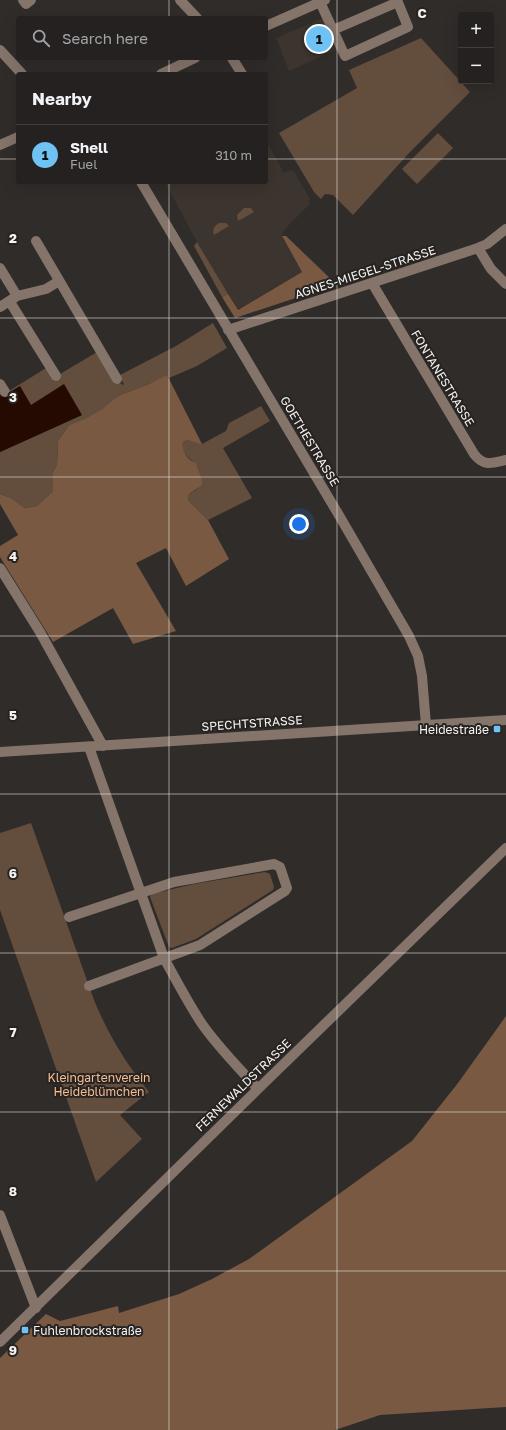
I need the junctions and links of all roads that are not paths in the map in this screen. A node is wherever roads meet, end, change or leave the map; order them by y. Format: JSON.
{"nodes":[{"id":1,"x":23,"y":0,"type":"edge"},
{"id":2,"x":31,"y":0,"type":"edge"},
{"id":3,"x":180,"y":0,"type":"edge"},
{"id":4,"x":323,"y":1,"type":"edge"},
{"id":5,"x":397,"y":1,"type":"edge"},
{"id":6,"x":195,"y":16,"type":"edge"},
{"id":7,"x":268,"y":25,"type":"edge"},
{"id":8,"x":333,"y":30,"type":"junction"},
{"id":9,"x":0,"y":50,"type":"edge"},
{"id":10,"x":191,"y":60,"type":"edge"},
{"id":11,"x":233,"y":60,"type":"edge"},
{"id":12,"x":20,"y":72,"type":"edge"},
{"id":13,"x":165,"y":72,"type":"edge"},
{"id":14,"x":241,"y":72,"type":"edge"},
{"id":15,"x":16,"y":138,"type":"edge"},
{"id":16,"x":0,"y":145,"type":"edge"},
{"id":17,"x":145,"y":184,"type":"edge"},
{"id":18,"x":506,"y":229,"type":"edge"},
{"id":19,"x":36,"y":241,"type":"dead end"},
{"id":20,"x":478,"y":248,"type":"junction"},
{"id":21,"x":0,"y":268,"type":"edge"},
{"id":22,"x":59,"y":281,"type":"junction"},
{"id":23,"x":372,"y":284,"type":"junction"},
{"id":24,"x":506,"y":284,"type":"edge"},
{"id":25,"x":13,"y":299,"type":"junction"},
{"id":26,"x":0,"y":307,"type":"edge"},
{"id":27,"x":228,"y":330,"type":"junction"},
{"id":28,"x":56,"y":376,"type":"dead end"},
{"id":29,"x":117,"y":379,"type":"dead end"},
{"id":30,"x":506,"y":460,"type":"edge"},
{"id":31,"x":0,"y":568,"type":"edge"},
{"id":32,"x":506,"y":720,"type":"edge"},
{"id":33,"x":426,"y":725,"type":"junction"},
{"id":34,"x":103,"y":746,"type":"junction"},
{"id":35,"x":89,"y":747,"type":"junction"},
{"id":36,"x":0,"y":752,"type":"edge"},
{"id":37,"x":506,"y":848,"type":"edge"},
{"id":38,"x":142,"y":893,"type":"junction"},
{"id":39,"x":69,"y":917,"type":"dead end"},
{"id":40,"x":164,"y":958,"type":"junction"},
{"id":41,"x":89,"y":986,"type":"dead end"},
{"id":42,"x":258,"y":1089,"type":"junction"},
{"id":43,"x":0,"y":1215,"type":"edge"},
{"id":44,"x":36,"y":1308,"type":"junction"},
{"id":45,"x":0,"y":1342,"type":"edge"}],
"edges":[{"from":1,"to":2,"type":"street"},
{"from":3,"to":6,"type":"street"},
{"from":4,"to":7,"type":"street"},
{"from":4,"to":8,"type":"street"},
{"from":5,"to":8,"type":"street"},
{"from":5,"to":8,"type":"street"},
{"from":9,"to":12,"type":"street"},
{"from":10,"to":13,"type":"street"},
{"from":11,"to":14,"type":"street"},
{"from":15,"to":16,"type":"street"},
{"from":17,"to":27,"type":"street","name":"GOETHESTRASSE"},
{"from":18,"to":20,"type":"street","name":"AGNES-MIEGEL-STRASSE"},
{"from":19,"to":22,"type":"street"},
{"from":20,"to":23,"type":"street","name":"AGNES-MIEGEL-STRASSE"},
{"from":20,"to":24,"type":"street"},
{"from":21,"to":25,"type":"street"},
{"from":22,"to":25,"type":"street"},
{"from":22,"to":29,"type":"street"},
{"from":23,"to":27,"type":"street","name":"AGNES-MIEGEL-STRASSE"},
{"from":23,"to":30,"type":"street","name":"FONTANESTRASSE"},
{"from":25,"to":26,"type":"street"},
{"from":25,"to":28,"type":"street"},
{"from":27,"to":33,"type":"street","name":"GOETHESTRASSE"},
{"from":31,"to":34,"type":"street"},
{"from":32,"to":33,"type":"street","name":"SPECHTSTRASSE"},
{"from":33,"to":34,"type":"street","name":"SPECHTSTRASSE"},
{"from":34,"to":35,"type":"street","name":"SPECHTSTRASSE"},
{"from":35,"to":36,"type":"street","name":"SPECHTSTRASSE"},
{"from":35,"to":38,"type":"street"},
{"from":37,"to":42,"type":"street","name":"FERNEWALDSTRASSE"},
{"from":38,"to":39,"type":"street"},
{"from":38,"to":40,"type":"street"},
{"from":38,"to":40,"type":"street"},
{"from":40,"to":41,"type":"street"},
{"from":40,"to":42,"type":"street"},
{"from":42,"to":44,"type":"street","name":"FERNEWALDSTRASSE"},
{"from":43,"to":44,"type":"street"},
{"from":44,"to":45,"type":"street","name":"FERNEWALDSTRASSE"}]}
